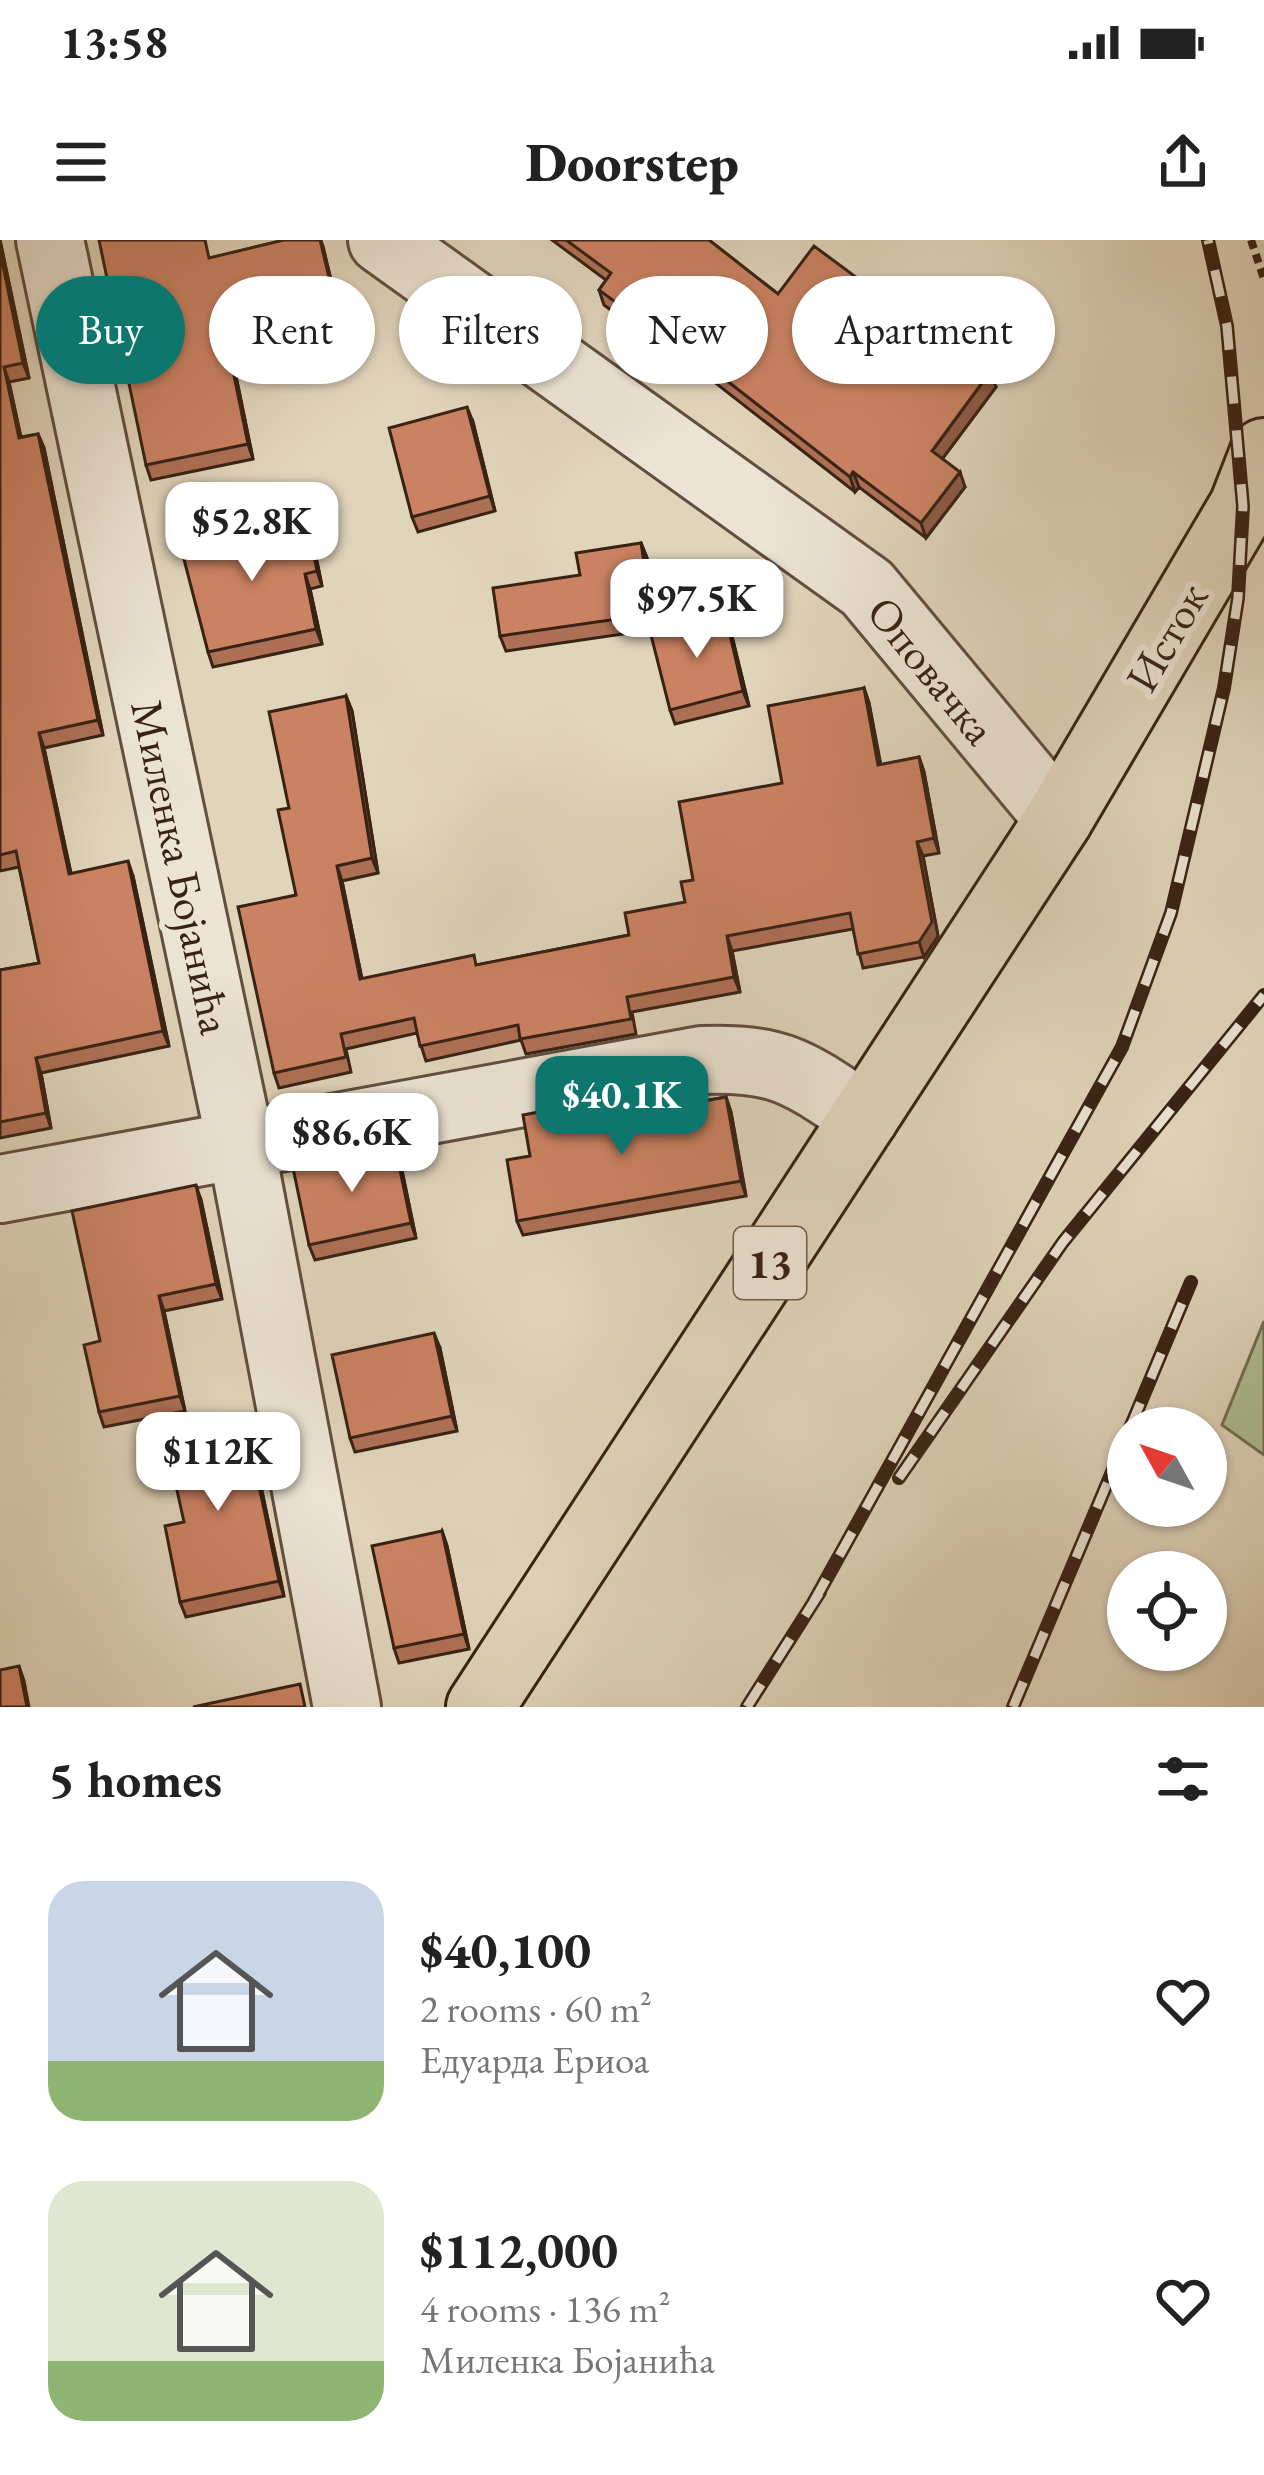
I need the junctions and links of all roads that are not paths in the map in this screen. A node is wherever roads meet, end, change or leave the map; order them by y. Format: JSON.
{"nodes":[{"id":1,"x":50,"y":240,"type":"edge"},
{"id":2,"x":382,"y":240,"type":"edge"},
{"id":3,"x":1264,"y":452,"type":"edge"},
{"id":4,"x":1059,"y":819,"type":"junction"},
{"id":5,"x":865,"y":1117,"type":"junction"},
{"id":6,"x":241,"y":1146,"type":"junction"},
{"id":7,"x":0,"y":1190,"type":"edge"},
{"id":8,"x":347,"y":1707,"type":"edge"},
{"id":9,"x":480,"y":1707,"type":"edge"}],
"edges":[{"from":1,"to":6,"type":"street","name":"Миленка Бојанића"},
{"from":2,"to":4,"type":"street","name":"Оповачка"},
{"from":3,"to":4,"type":"main road","name":"Исток","number":"13"},
{"from":4,"to":5,"type":"main road","number":"13"},
{"from":5,"to":6,"type":"street"},
{"from":5,"to":9,"type":"main road","number":"13"},
{"from":6,"to":7,"type":"street"},
{"from":6,"to":8,"type":"street","name":"Миленка Бојанића"}]}
